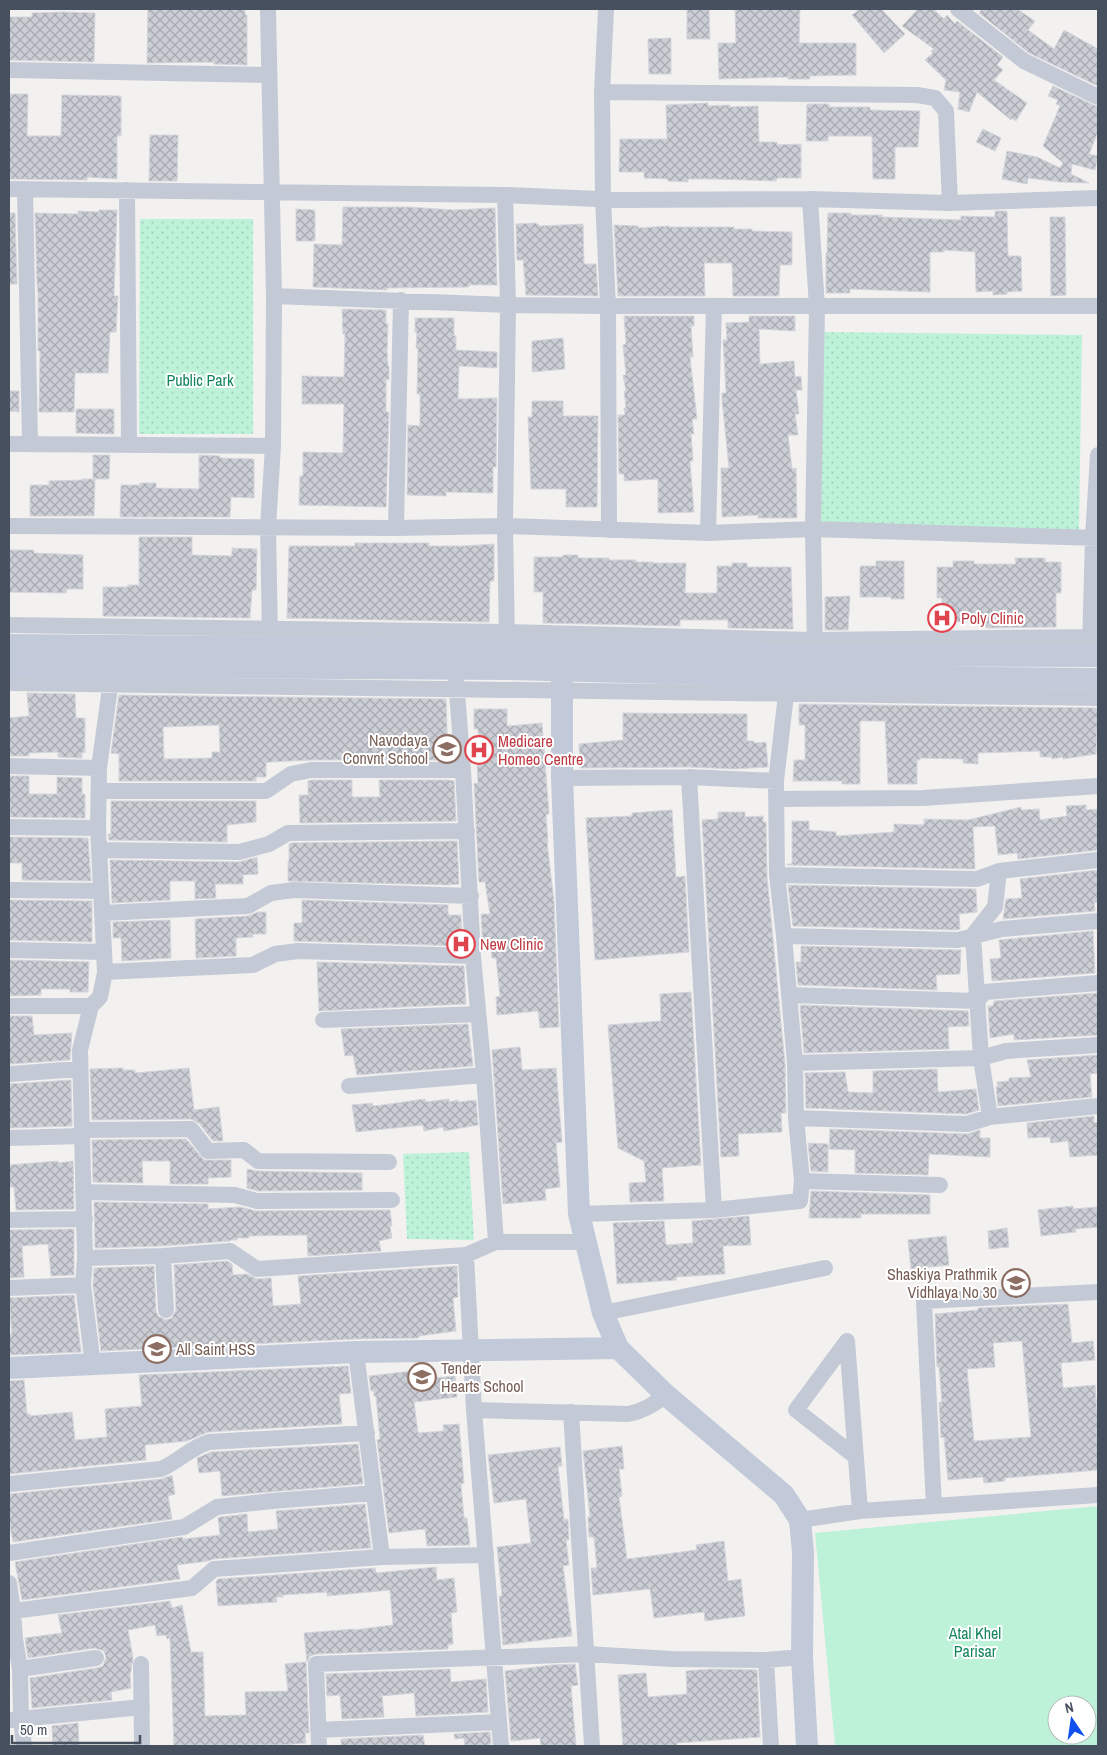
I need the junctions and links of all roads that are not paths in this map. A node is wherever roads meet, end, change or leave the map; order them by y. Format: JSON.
{"nodes":[{"id":1,"x":268,"y":9,"type":"edge"},
{"id":2,"x":606,"y":9,"type":"edge"},
{"id":3,"x":958,"y":9,"type":"edge"},
{"id":4,"x":9,"y":70,"type":"edge"},
{"id":5,"x":269,"y":76,"type":"junction"},
{"id":6,"x":602,"y":92,"type":"junction"},
{"id":7,"x":1098,"y":98,"type":"edge"},
{"id":8,"x":17,"y":189,"type":"edge"},
{"id":9,"x":127,"y":190,"type":"junction"},
{"id":10,"x":271,"y":193,"type":"junction"},
{"id":11,"x":505,"y":195,"type":"junction"},
{"id":12,"x":1098,"y":198,"type":"edge"},
{"id":13,"x":603,"y":199,"type":"junction"},
{"id":14,"x":810,"y":199,"type":"junction"},
{"id":15,"x":950,"y":203,"type":"junction"},
{"id":16,"x":274,"y":296,"type":"junction"},
{"id":17,"x":401,"y":300,"type":"junction"},
{"id":18,"x":508,"y":305,"type":"junction"},
{"id":19,"x":608,"y":306,"type":"junction"},
{"id":20,"x":714,"y":306,"type":"junction"},
{"id":21,"x":1098,"y":306,"type":"edge"},
{"id":22,"x":818,"y":307,"type":"junction"},
{"id":23,"x":9,"y":444,"type":"edge"},
{"id":24,"x":30,"y":444,"type":"junction"},
{"id":25,"x":129,"y":445,"type":"junction"},
{"id":26,"x":273,"y":446,"type":"junction"},
{"id":27,"x":1098,"y":455,"type":"edge"},
{"id":28,"x":9,"y":526,"type":"edge"},
{"id":29,"x":505,"y":526,"type":"junction"},
{"id":30,"x":268,"y":527,"type":"junction"},
{"id":31,"x":396,"y":528,"type":"junction"},
{"id":32,"x":814,"y":529,"type":"junction"},
{"id":33,"x":609,"y":530,"type":"junction"},
{"id":34,"x":708,"y":533,"type":"junction"},
{"id":35,"x":1096,"y":538,"type":"edge"},
{"id":36,"x":9,"y":625,"type":"edge"},
{"id":37,"x":270,"y":638,"type":"junction"},
{"id":38,"x":9,"y":645,"type":"edge"},
{"id":39,"x":1094,"y":646,"type":"edge"},
{"id":40,"x":815,"y":647,"type":"junction"},
{"id":41,"x":507,"y":650,"type":"junction"},
{"id":42,"x":9,"y":666,"type":"edge"},
{"id":43,"x":112,"y":666,"type":"junction"},
{"id":44,"x":561,"y":670,"type":"junction"},
{"id":45,"x":456,"y":679,"type":"junction"},
{"id":46,"x":1098,"y":679,"type":"edge"},
{"id":47,"x":9,"y":683,"type":"edge"},
{"id":48,"x":787,"y":685,"type":"junction"},
{"id":49,"x":1098,"y":698,"type":"edge"},
{"id":50,"x":9,"y":766,"type":"edge"},
{"id":51,"x":100,"y":768,"type":"junction"},
{"id":52,"x":463,"y":770,"type":"junction"},
{"id":53,"x":689,"y":777,"type":"junction"},
{"id":54,"x":562,"y":778,"type":"junction"},
{"id":55,"x":776,"y":781,"type":"junction"},
{"id":56,"x":1098,"y":786,"type":"edge"},
{"id":57,"x":99,"y":791,"type":"junction"},
{"id":58,"x":776,"y":799,"type":"junction"},
{"id":59,"x":9,"y":827,"type":"edge"},
{"id":60,"x":98,"y":828,"type":"junction"},
{"id":61,"x":467,"y":831,"type":"junction"},
{"id":62,"x":99,"y":850,"type":"junction"},
{"id":63,"x":1098,"y":860,"type":"edge"},
{"id":64,"x":999,"y":871,"type":"junction"},
{"id":65,"x":777,"y":875,"type":"junction"},
{"id":66,"x":9,"y":890,"type":"edge"},
{"id":67,"x":101,"y":891,"type":"junction"},
{"id":68,"x":471,"y":896,"type":"junction"},
{"id":69,"x":102,"y":913,"type":"junction"},
{"id":70,"x":1098,"y":921,"type":"edge"},
{"id":71,"x":973,"y":935,"type":"junction"},
{"id":72,"x":784,"y":936,"type":"junction"},
{"id":73,"x":9,"y":950,"type":"edge"},
{"id":74,"x":104,"y":952,"type":"junction"},
{"id":75,"x":473,"y":956,"type":"junction"},
{"id":76,"x":104,"y":972,"type":"junction"},
{"id":77,"x":1098,"y":983,"type":"edge"},
{"id":78,"x":789,"y":995,"type":"junction"},
{"id":79,"x":977,"y":1001,"type":"junction"},
{"id":80,"x":9,"y":1006,"type":"edge"},
{"id":81,"x":91,"y":1006,"type":"junction"},
{"id":82,"x":478,"y":1014,"type":"junction"},
{"id":83,"x":322,"y":1020,"type":"dead end"},
{"id":84,"x":1098,"y":1045,"type":"edge"},
{"id":85,"x":982,"y":1058,"type":"junction"},
{"id":86,"x":795,"y":1063,"type":"junction"},
{"id":87,"x":80,"y":1069,"type":"junction"},
{"id":88,"x":9,"y":1074,"type":"edge"},
{"id":89,"x":484,"y":1075,"type":"junction"},
{"id":90,"x":349,"y":1086,"type":"dead end"},
{"id":91,"x":1098,"y":1106,"type":"edge"},
{"id":92,"x":990,"y":1117,"type":"junction"},
{"id":93,"x":796,"y":1118,"type":"junction"},
{"id":94,"x":82,"y":1133,"type":"junction"},
{"id":95,"x":9,"y":1138,"type":"edge"},
{"id":96,"x":389,"y":1162,"type":"dead end"},
{"id":97,"x":802,"y":1181,"type":"junction"},
{"id":98,"x":940,"y":1185,"type":"dead end"},
{"id":99,"x":84,"y":1192,"type":"junction"},
{"id":100,"x":392,"y":1200,"type":"dead end"},
{"id":101,"x":714,"y":1210,"type":"junction"},
{"id":102,"x":579,"y":1214,"type":"junction"},
{"id":103,"x":84,"y":1219,"type":"junction"},
{"id":104,"x":9,"y":1220,"type":"edge"},
{"id":105,"x":496,"y":1242,"type":"junction"},
{"id":106,"x":587,"y":1242,"type":"junction"},
{"id":107,"x":163,"y":1256,"type":"junction"},
{"id":108,"x":466,"y":1256,"type":"junction"},
{"id":109,"x":85,"y":1258,"type":"junction"},
{"id":110,"x":825,"y":1268,"type":"dead end"},
{"id":111,"x":83,"y":1285,"type":"junction"},
{"id":112,"x":9,"y":1288,"type":"edge"},
{"id":113,"x":1098,"y":1292,"type":"edge"},
{"id":114,"x":166,"y":1310,"type":"dead end"},
{"id":115,"x":603,"y":1313,"type":"junction"},
{"id":116,"x":618,"y":1348,"type":"junction"},
{"id":117,"x":470,"y":1350,"type":"junction"},
{"id":118,"x":356,"y":1352,"type":"junction"},
{"id":119,"x":93,"y":1365,"type":"junction"},
{"id":120,"x":9,"y":1368,"type":"edge"},
{"id":121,"x":666,"y":1394,"type":"junction"},
{"id":122,"x":474,"y":1410,"type":"junction"},
{"id":123,"x":571,"y":1412,"type":"junction"},
{"id":124,"x":367,"y":1433,"type":"junction"},
{"id":125,"x":856,"y":1457,"type":"junction"},
{"id":126,"x":9,"y":1484,"type":"edge"},
{"id":127,"x":374,"y":1493,"type":"junction"},
{"id":128,"x":1098,"y":1495,"type":"edge"},
{"id":129,"x":934,"y":1506,"type":"junction"},
{"id":130,"x":860,"y":1511,"type":"junction"},
{"id":131,"x":800,"y":1520,"type":"junction"},
{"id":132,"x":9,"y":1552,"type":"edge"},
{"id":133,"x":486,"y":1555,"type":"junction"},
{"id":134,"x":382,"y":1557,"type":"junction"},
{"id":135,"x":9,"y":1583,"type":"edge"},
{"id":136,"x":13,"y":1611,"type":"junction"},
{"id":137,"x":12,"y":1639,"type":"edge"},
{"id":138,"x":586,"y":1654,"type":"junction"},
{"id":139,"x":802,"y":1656,"type":"junction"},
{"id":140,"x":96,"y":1658,"type":"dead end"},
{"id":141,"x":495,"y":1658,"type":"junction"},
{"id":142,"x":766,"y":1660,"type":"junction"},
{"id":143,"x":141,"y":1664,"type":"dead end"},
{"id":144,"x":20,"y":1669,"type":"junction"},
{"id":145,"x":142,"y":1707,"type":"junction"},
{"id":146,"x":15,"y":1719,"type":"edge"},
{"id":147,"x":499,"y":1722,"type":"junction"},
{"id":148,"x":319,"y":1738,"type":"edge"},
{"id":149,"x":24,"y":1746,"type":"edge"},
{"id":150,"x":142,"y":1746,"type":"edge"},
{"id":151,"x":501,"y":1746,"type":"edge"},
{"id":152,"x":592,"y":1746,"type":"edge"},
{"id":153,"x":771,"y":1746,"type":"edge"},
{"id":154,"x":808,"y":1746,"type":"edge"}],
"edges":[{"from":1,"to":5,"type":"street"},
{"from":2,"to":6,"type":"street"},
{"from":3,"to":7,"type":"street"},
{"from":4,"to":5,"type":"street"},
{"from":5,"to":10,"type":"street"},
{"from":6,"to":13,"type":"street"},
{"from":6,"to":15,"type":"street"},
{"from":8,"to":9,"type":"street"},
{"from":8,"to":24,"type":"street"},
{"from":9,"to":10,"type":"street"},
{"from":9,"to":25,"type":"street"},
{"from":10,"to":11,"type":"street"},
{"from":10,"to":16,"type":"street"},
{"from":11,"to":13,"type":"street"},
{"from":11,"to":18,"type":"street"},
{"from":12,"to":15,"type":"street"},
{"from":13,"to":14,"type":"street"},
{"from":13,"to":19,"type":"street"},
{"from":14,"to":15,"type":"street"},
{"from":14,"to":22,"type":"street"},
{"from":16,"to":17,"type":"street"},
{"from":16,"to":26,"type":"street"},
{"from":17,"to":18,"type":"street"},
{"from":17,"to":31,"type":"street"},
{"from":18,"to":19,"type":"street"},
{"from":18,"to":29,"type":"street"},
{"from":19,"to":20,"type":"street"},
{"from":19,"to":33,"type":"street"},
{"from":20,"to":22,"type":"street"},
{"from":20,"to":34,"type":"street"},
{"from":21,"to":22,"type":"street"},
{"from":22,"to":32,"type":"street"},
{"from":23,"to":24,"type":"street"},
{"from":24,"to":25,"type":"street"},
{"from":25,"to":26,"type":"street"},
{"from":26,"to":30,"type":"street"},
{"from":27,"to":35,"type":"street"},
{"from":28,"to":30,"type":"street"},
{"from":29,"to":31,"type":"street"},
{"from":29,"to":33,"type":"street"},
{"from":29,"to":41,"type":"street"},
{"from":30,"to":31,"type":"street"},
{"from":30,"to":37,"type":"street"},
{"from":32,"to":34,"type":"street"},
{"from":32,"to":35,"type":"street"},
{"from":32,"to":40,"type":"street"},
{"from":33,"to":34,"type":"street"},
{"from":35,"to":39,"type":"street"},
{"from":36,"to":37,"type":"street"},
{"from":37,"to":41,"type":"main road"},
{"from":37,"to":43,"type":"main road"},
{"from":38,"to":43,"type":"main road"},
{"from":39,"to":40,"type":"main road"},
{"from":40,"to":41,"type":"street"},
{"from":40,"to":44,"type":"main road"},
{"from":41,"to":44,"type":"main road"},
{"from":41,"to":45,"type":"main road"},
{"from":42,"to":43,"type":"main road"},
{"from":43,"to":45,"type":"main road"},
{"from":43,"to":47,"type":"street"},
{"from":43,"to":51,"type":"street"},
{"from":44,"to":45,"type":"street"},
{"from":44,"to":48,"type":"main road"},
{"from":44,"to":54,"type":"main road"},
{"from":45,"to":52,"type":"street"},
{"from":46,"to":48,"type":"main road"},
{"from":48,"to":49,"type":"street"},
{"from":48,"to":55,"type":"street"},
{"from":50,"to":51,"type":"street"},
{"from":51,"to":57,"type":"street"},
{"from":52,"to":57,"type":"street"},
{"from":52,"to":61,"type":"street"},
{"from":53,"to":54,"type":"street"},
{"from":53,"to":55,"type":"street"},
{"from":53,"to":101,"type":"street"},
{"from":54,"to":102,"type":"main road"},
{"from":55,"to":58,"type":"street"},
{"from":56,"to":58,"type":"street"},
{"from":57,"to":60,"type":"street"},
{"from":58,"to":65,"type":"street"},
{"from":59,"to":60,"type":"street"},
{"from":60,"to":62,"type":"street"},
{"from":61,"to":62,"type":"street"},
{"from":61,"to":68,"type":"street"},
{"from":62,"to":67,"type":"street"},
{"from":63,"to":64,"type":"street"},
{"from":64,"to":65,"type":"street"},
{"from":64,"to":71,"type":"street"},
{"from":65,"to":72,"type":"street"},
{"from":66,"to":67,"type":"street"},
{"from":67,"to":69,"type":"street"},
{"from":68,"to":69,"type":"street"},
{"from":68,"to":75,"type":"street"},
{"from":69,"to":74,"type":"street"},
{"from":70,"to":71,"type":"street"},
{"from":71,"to":72,"type":"street"},
{"from":71,"to":79,"type":"street"},
{"from":72,"to":78,"type":"street"},
{"from":73,"to":74,"type":"street"},
{"from":74,"to":76,"type":"street"},
{"from":75,"to":76,"type":"street"},
{"from":75,"to":82,"type":"street"},
{"from":76,"to":81,"type":"street"},
{"from":77,"to":79,"type":"street"},
{"from":78,"to":79,"type":"street"},
{"from":78,"to":86,"type":"street"},
{"from":79,"to":85,"type":"street"},
{"from":80,"to":81,"type":"street"},
{"from":81,"to":87,"type":"street"},
{"from":82,"to":83,"type":"street"},
{"from":82,"to":89,"type":"street"},
{"from":84,"to":85,"type":"street"},
{"from":85,"to":86,"type":"street"},
{"from":85,"to":92,"type":"street"},
{"from":86,"to":93,"type":"street"},
{"from":87,"to":88,"type":"street"},
{"from":87,"to":94,"type":"street"},
{"from":89,"to":90,"type":"street"},
{"from":89,"to":105,"type":"street"},
{"from":91,"to":92,"type":"street"},
{"from":92,"to":93,"type":"street"},
{"from":93,"to":97,"type":"street"},
{"from":94,"to":95,"type":"street"},
{"from":94,"to":96,"type":"street"},
{"from":94,"to":99,"type":"street"},
{"from":97,"to":98,"type":"street"},
{"from":97,"to":101,"type":"street"},
{"from":99,"to":100,"type":"street"},
{"from":99,"to":103,"type":"street"},
{"from":101,"to":102,"type":"street"},
{"from":102,"to":106,"type":"main road"},
{"from":103,"to":104,"type":"street"},
{"from":103,"to":109,"type":"street"},
{"from":105,"to":106,"type":"street"},
{"from":105,"to":108,"type":"street"},
{"from":106,"to":115,"type":"main road"},
{"from":107,"to":108,"type":"street"},
{"from":107,"to":109,"type":"street"},
{"from":107,"to":114,"type":"street"},
{"from":108,"to":117,"type":"street"},
{"from":109,"to":111,"type":"street"},
{"from":110,"to":115,"type":"street"},
{"from":111,"to":112,"type":"street"},
{"from":111,"to":119,"type":"street"},
{"from":113,"to":129,"type":"street"},
{"from":115,"to":116,"type":"main road"},
{"from":116,"to":117,"type":"main road"},
{"from":116,"to":121,"type":"main road"},
{"from":117,"to":118,"type":"main road"},
{"from":117,"to":122,"type":"street"},
{"from":118,"to":119,"type":"main road"},
{"from":118,"to":124,"type":"street"},
{"from":119,"to":120,"type":"main road"},
{"from":121,"to":123,"type":"street"},
{"from":121,"to":131,"type":"main road"},
{"from":122,"to":123,"type":"street"},
{"from":122,"to":133,"type":"street"},
{"from":123,"to":138,"type":"street"},
{"from":124,"to":126,"type":"street"},
{"from":124,"to":127,"type":"street"},
{"from":125,"to":125,"type":"street"},
{"from":125,"to":130,"type":"street"},
{"from":127,"to":132,"type":"street"},
{"from":127,"to":134,"type":"street"},
{"from":128,"to":129,"type":"street"},
{"from":129,"to":130,"type":"street"},
{"from":130,"to":131,"type":"street"},
{"from":131,"to":139,"type":"main road"},
{"from":133,"to":134,"type":"street"},
{"from":133,"to":141,"type":"street"},
{"from":134,"to":136,"type":"street"},
{"from":135,"to":136,"type":"street"},
{"from":136,"to":137,"type":"street"},
{"from":137,"to":144,"type":"street"},
{"from":138,"to":141,"type":"street"},
{"from":138,"to":142,"type":"street"},
{"from":138,"to":152,"type":"street"},
{"from":139,"to":142,"type":"street"},
{"from":139,"to":154,"type":"main road"},
{"from":140,"to":144,"type":"street"},
{"from":141,"to":147,"type":"street"},
{"from":141,"to":148,"type":"street"},
{"from":142,"to":153,"type":"street"},
{"from":143,"to":145,"type":"street"},
{"from":144,"to":146,"type":"street"},
{"from":145,"to":146,"type":"street"},
{"from":145,"to":150,"type":"street"},
{"from":146,"to":149,"type":"street"},
{"from":147,"to":148,"type":"street"},
{"from":147,"to":151,"type":"street"}]}
